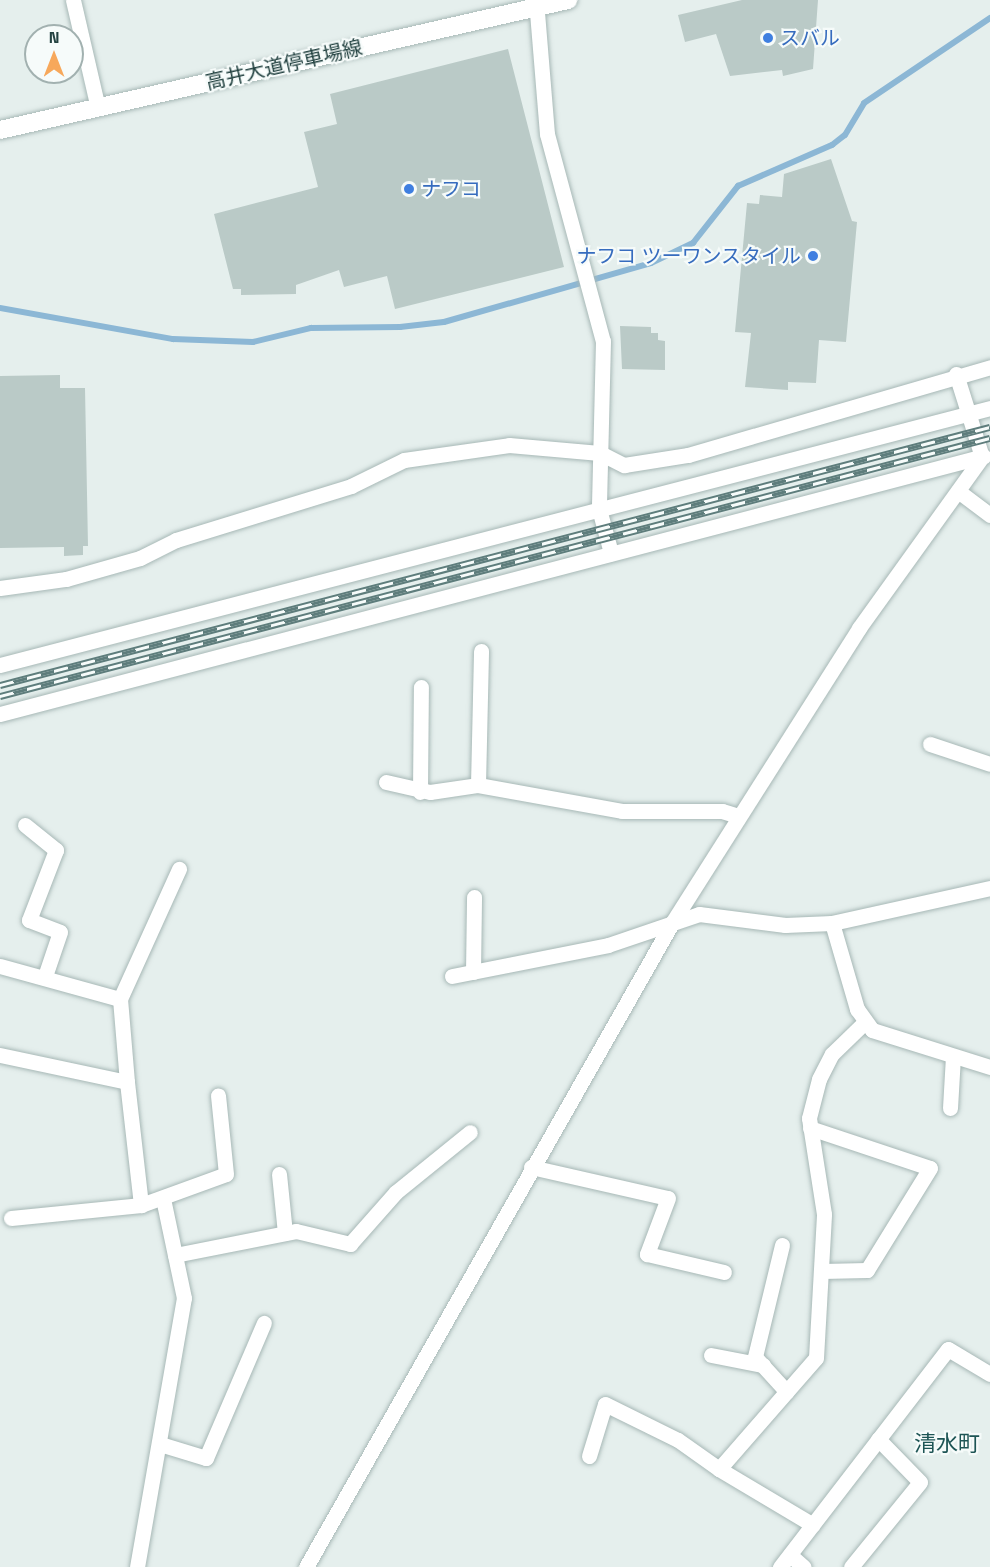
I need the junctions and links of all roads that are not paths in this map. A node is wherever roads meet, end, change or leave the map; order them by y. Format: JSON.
{"nodes":[{"id":1,"x":73,"y":0,"type":"edge"},
{"id":2,"x":568,"y":0,"type":"edge"},
{"id":3,"x":536,"y":4,"type":"edge"},
{"id":4,"x":98,"y":108,"type":"junction"},
{"id":5,"x":0,"y":130,"type":"edge"},
{"id":6,"x":990,"y":367,"type":"edge"},
{"id":7,"x":956,"y":374,"type":"junction"},
{"id":8,"x":990,"y":408,"type":"edge"},
{"id":9,"x":969,"y":414,"type":"junction"},
{"id":10,"x":600,"y":453,"type":"junction"},
{"id":11,"x":986,"y":456,"type":"edge"},
{"id":12,"x":957,"y":491,"type":"junction"},
{"id":13,"x":599,"y":509,"type":"junction"},
{"id":14,"x":990,"y":515,"type":"edge"},
{"id":15,"x":611,"y":553,"type":"junction"},
{"id":16,"x":0,"y":588,"type":"edge"},
{"id":17,"x":481,"y":651,"type":"dead end"},
{"id":18,"x":0,"y":666,"type":"edge"},
{"id":19,"x":420,"y":687,"type":"dead end"},
{"id":20,"x":0,"y":714,"type":"edge"},
{"id":21,"x":930,"y":744,"type":"dead end"},
{"id":22,"x":990,"y":764,"type":"edge"},
{"id":23,"x":386,"y":782,"type":"dead end"},
{"id":24,"x":478,"y":785,"type":"junction"},
{"id":25,"x":420,"y":792,"type":"junction"},
{"id":26,"x":738,"y":816,"type":"junction"},
{"id":27,"x":25,"y":825,"type":"dead end"},
{"id":28,"x":179,"y":869,"type":"dead end"},
{"id":29,"x":990,"y":888,"type":"edge"},
{"id":30,"x":474,"y":897,"type":"dead end"},
{"id":31,"x":672,"y":923,"type":"junction"},
{"id":32,"x":832,"y":923,"type":"junction"},
{"id":33,"x":0,"y":966,"type":"edge"},
{"id":34,"x":472,"y":972,"type":"junction"},
{"id":35,"x":0,"y":975,"type":"edge"},
{"id":36,"x":45,"y":976,"type":"junction"},
{"id":37,"x":452,"y":976,"type":"dead end"},
{"id":38,"x":120,"y":999,"type":"junction"},
{"id":39,"x":864,"y":1023,"type":"junction"},
{"id":40,"x":0,"y":1054,"type":"edge"},
{"id":41,"x":953,"y":1056,"type":"junction"},
{"id":42,"x":990,"y":1067,"type":"edge"},
{"id":43,"x":127,"y":1082,"type":"junction"},
{"id":44,"x":218,"y":1095,"type":"dead end"},
{"id":45,"x":950,"y":1108,"type":"dead end"},
{"id":46,"x":810,"y":1128,"type":"junction"},
{"id":47,"x":470,"y":1132,"type":"dead end"},
{"id":48,"x":531,"y":1167,"type":"junction"},
{"id":49,"x":279,"y":1174,"type":"dead end"},
{"id":50,"x":163,"y":1198,"type":"junction"},
{"id":51,"x":141,"y":1205,"type":"junction"},
{"id":52,"x":11,"y":1218,"type":"dead end"},
{"id":53,"x":285,"y":1233,"type":"junction"},
{"id":54,"x":782,"y":1245,"type":"dead end"},
{"id":55,"x":175,"y":1255,"type":"junction"},
{"id":56,"x":822,"y":1271,"type":"junction"},
{"id":57,"x":724,"y":1272,"type":"dead end"},
{"id":58,"x":264,"y":1323,"type":"dead end"},
{"id":59,"x":711,"y":1355,"type":"dead end"},
{"id":60,"x":763,"y":1365,"type":"junction"},
{"id":61,"x":990,"y":1374,"type":"edge"},
{"id":62,"x":787,"y":1392,"type":"junction"},
{"id":63,"x":878,"y":1439,"type":"junction"},
{"id":64,"x":160,"y":1444,"type":"junction"},
{"id":65,"x":589,"y":1456,"type":"dead end"},
{"id":66,"x":719,"y":1469,"type":"junction"},
{"id":67,"x":813,"y":1525,"type":"junction"},
{"id":68,"x":790,"y":1555,"type":"junction"},
{"id":69,"x":137,"y":1567,"type":"edge"},
{"id":70,"x":306,"y":1567,"type":"edge"},
{"id":71,"x":780,"y":1567,"type":"edge"},
{"id":72,"x":804,"y":1567,"type":"edge"},
{"id":73,"x":851,"y":1567,"type":"edge"}],
"edges":[{"from":1,"to":4,"type":"street"},
{"from":2,"to":3,"type":"main road","name":"高井大道停車場線"},
{"from":3,"to":4,"type":"main road","name":"高井大道停車場線"},
{"from":3,"to":10,"type":"street"},
{"from":4,"to":5,"type":"main road","name":"高井大道停車場線"},
{"from":6,"to":7,"type":"street"},
{"from":7,"to":9,"type":"street"},
{"from":7,"to":10,"type":"street"},
{"from":8,"to":9,"type":"street"},
{"from":9,"to":11,"type":"street"},
{"from":9,"to":13,"type":"street"},
{"from":10,"to":13,"type":"street"},
{"from":10,"to":16,"type":"street"},
{"from":11,"to":12,"type":"street"},
{"from":11,"to":15,"type":"street"},
{"from":12,"to":14,"type":"street"},
{"from":12,"to":26,"type":"street"},
{"from":13,"to":15,"type":"street"},
{"from":13,"to":18,"type":"street"},
{"from":15,"to":20,"type":"street"},
{"from":17,"to":24,"type":"street"},
{"from":19,"to":25,"type":"street"},
{"from":21,"to":22,"type":"street"},
{"from":23,"to":25,"type":"street"},
{"from":24,"to":25,"type":"street"},
{"from":24,"to":26,"type":"street"},
{"from":26,"to":31,"type":"street"},
{"from":27,"to":36,"type":"street"},
{"from":28,"to":38,"type":"street"},
{"from":29,"to":32,"type":"street"},
{"from":30,"to":34,"type":"street"},
{"from":31,"to":32,"type":"street"},
{"from":31,"to":34,"type":"street"},
{"from":31,"to":48,"type":"street"},
{"from":32,"to":39,"type":"street"},
{"from":33,"to":35,"type":"street"},
{"from":33,"to":36,"type":"street"},
{"from":34,"to":37,"type":"street"},
{"from":36,"to":38,"type":"street"},
{"from":38,"to":43,"type":"street"},
{"from":39,"to":41,"type":"street"},
{"from":39,"to":46,"type":"street"},
{"from":40,"to":43,"type":"street"},
{"from":41,"to":42,"type":"street"},
{"from":41,"to":45,"type":"street"},
{"from":43,"to":51,"type":"street"},
{"from":44,"to":50,"type":"street"},
{"from":46,"to":56,"type":"street"},
{"from":46,"to":56,"type":"street"},
{"from":47,"to":53,"type":"street"},
{"from":48,"to":57,"type":"street"},
{"from":48,"to":70,"type":"street"},
{"from":49,"to":53,"type":"street"},
{"from":50,"to":51,"type":"street"},
{"from":50,"to":55,"type":"street"},
{"from":51,"to":52,"type":"street"},
{"from":53,"to":55,"type":"street"},
{"from":54,"to":60,"type":"street"},
{"from":55,"to":64,"type":"street"},
{"from":56,"to":62,"type":"street"},
{"from":58,"to":64,"type":"street"},
{"from":59,"to":60,"type":"street"},
{"from":60,"to":62,"type":"street"},
{"from":61,"to":63,"type":"street"},
{"from":62,"to":66,"type":"street"},
{"from":63,"to":67,"type":"street"},
{"from":63,"to":73,"type":"street"},
{"from":64,"to":69,"type":"street"},
{"from":65,"to":66,"type":"street"},
{"from":66,"to":67,"type":"street"},
{"from":67,"to":68,"type":"street"},
{"from":68,"to":71,"type":"street"},
{"from":68,"to":72,"type":"street"}]}
